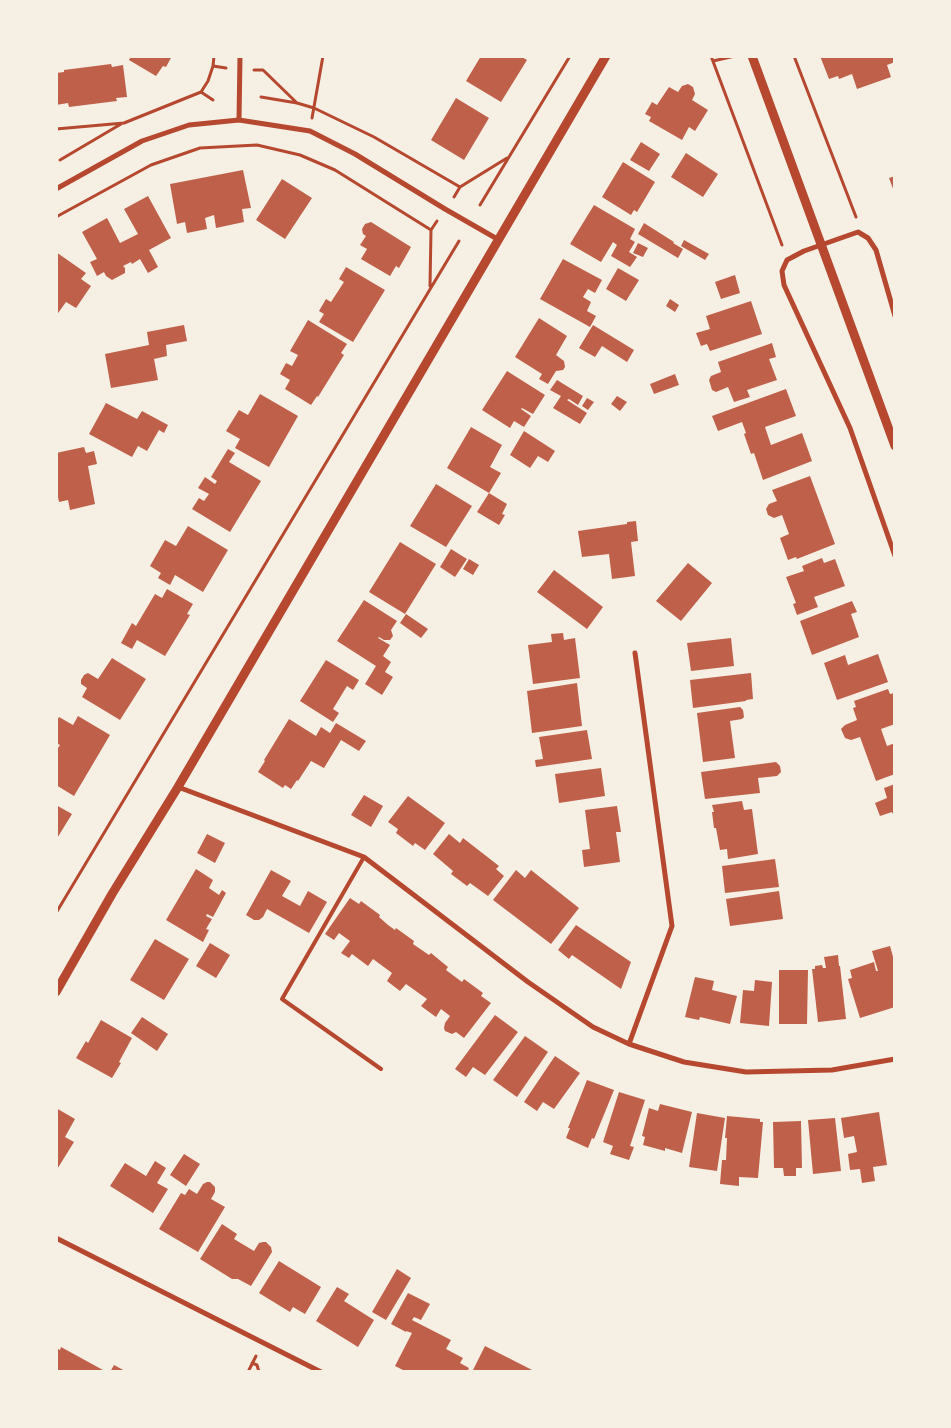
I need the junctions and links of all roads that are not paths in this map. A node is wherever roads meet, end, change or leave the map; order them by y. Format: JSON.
{"nodes":[{"id":1,"x":240,"y":56,"type":"edge"},
{"id":2,"x":606,"y":56,"type":"edge"},
{"id":3,"x":752,"y":56,"type":"edge"},
{"id":4,"x":239,"y":120,"type":"junction"},
{"id":5,"x":56,"y":189,"type":"edge"},
{"id":6,"x":499,"y":240,"type":"junction"},
{"id":7,"x":821,"y":244,"type":"junction"},
{"id":8,"x":895,"y":316,"type":"edge"},
{"id":9,"x":895,"y":446,"type":"edge"},
{"id":10,"x":895,"y":556,"type":"edge"},
{"id":11,"x":635,"y":654,"type":"dead end"},
{"id":12,"x":178,"y":787,"type":"junction"},
{"id":13,"x":364,"y":857,"type":"junction"},
{"id":14,"x":56,"y":992,"type":"edge"},
{"id":15,"x":629,"y":1044,"type":"junction"},
{"id":16,"x":895,"y":1059,"type":"edge"},
{"id":17,"x":381,"y":1069,"type":"dead end"},
{"id":18,"x":56,"y":1238,"type":"edge"},
{"id":19,"x":321,"y":1372,"type":"edge"}],
"edges":[{"from":1,"to":4,"type":"street"},
{"from":2,"to":6,"type":"street"},
{"from":3,"to":7,"type":"street"},
{"from":4,"to":5,"type":"street"},
{"from":4,"to":6,"type":"street"},
{"from":6,"to":12,"type":"street"},
{"from":7,"to":8,"type":"street"},
{"from":7,"to":9,"type":"street"},
{"from":7,"to":10,"type":"street"},
{"from":11,"to":15,"type":"street"},
{"from":12,"to":13,"type":"street"},
{"from":12,"to":14,"type":"street"},
{"from":13,"to":15,"type":"street"},
{"from":13,"to":17,"type":"lane"},
{"from":15,"to":16,"type":"street"},
{"from":18,"to":19,"type":"street"}]}
